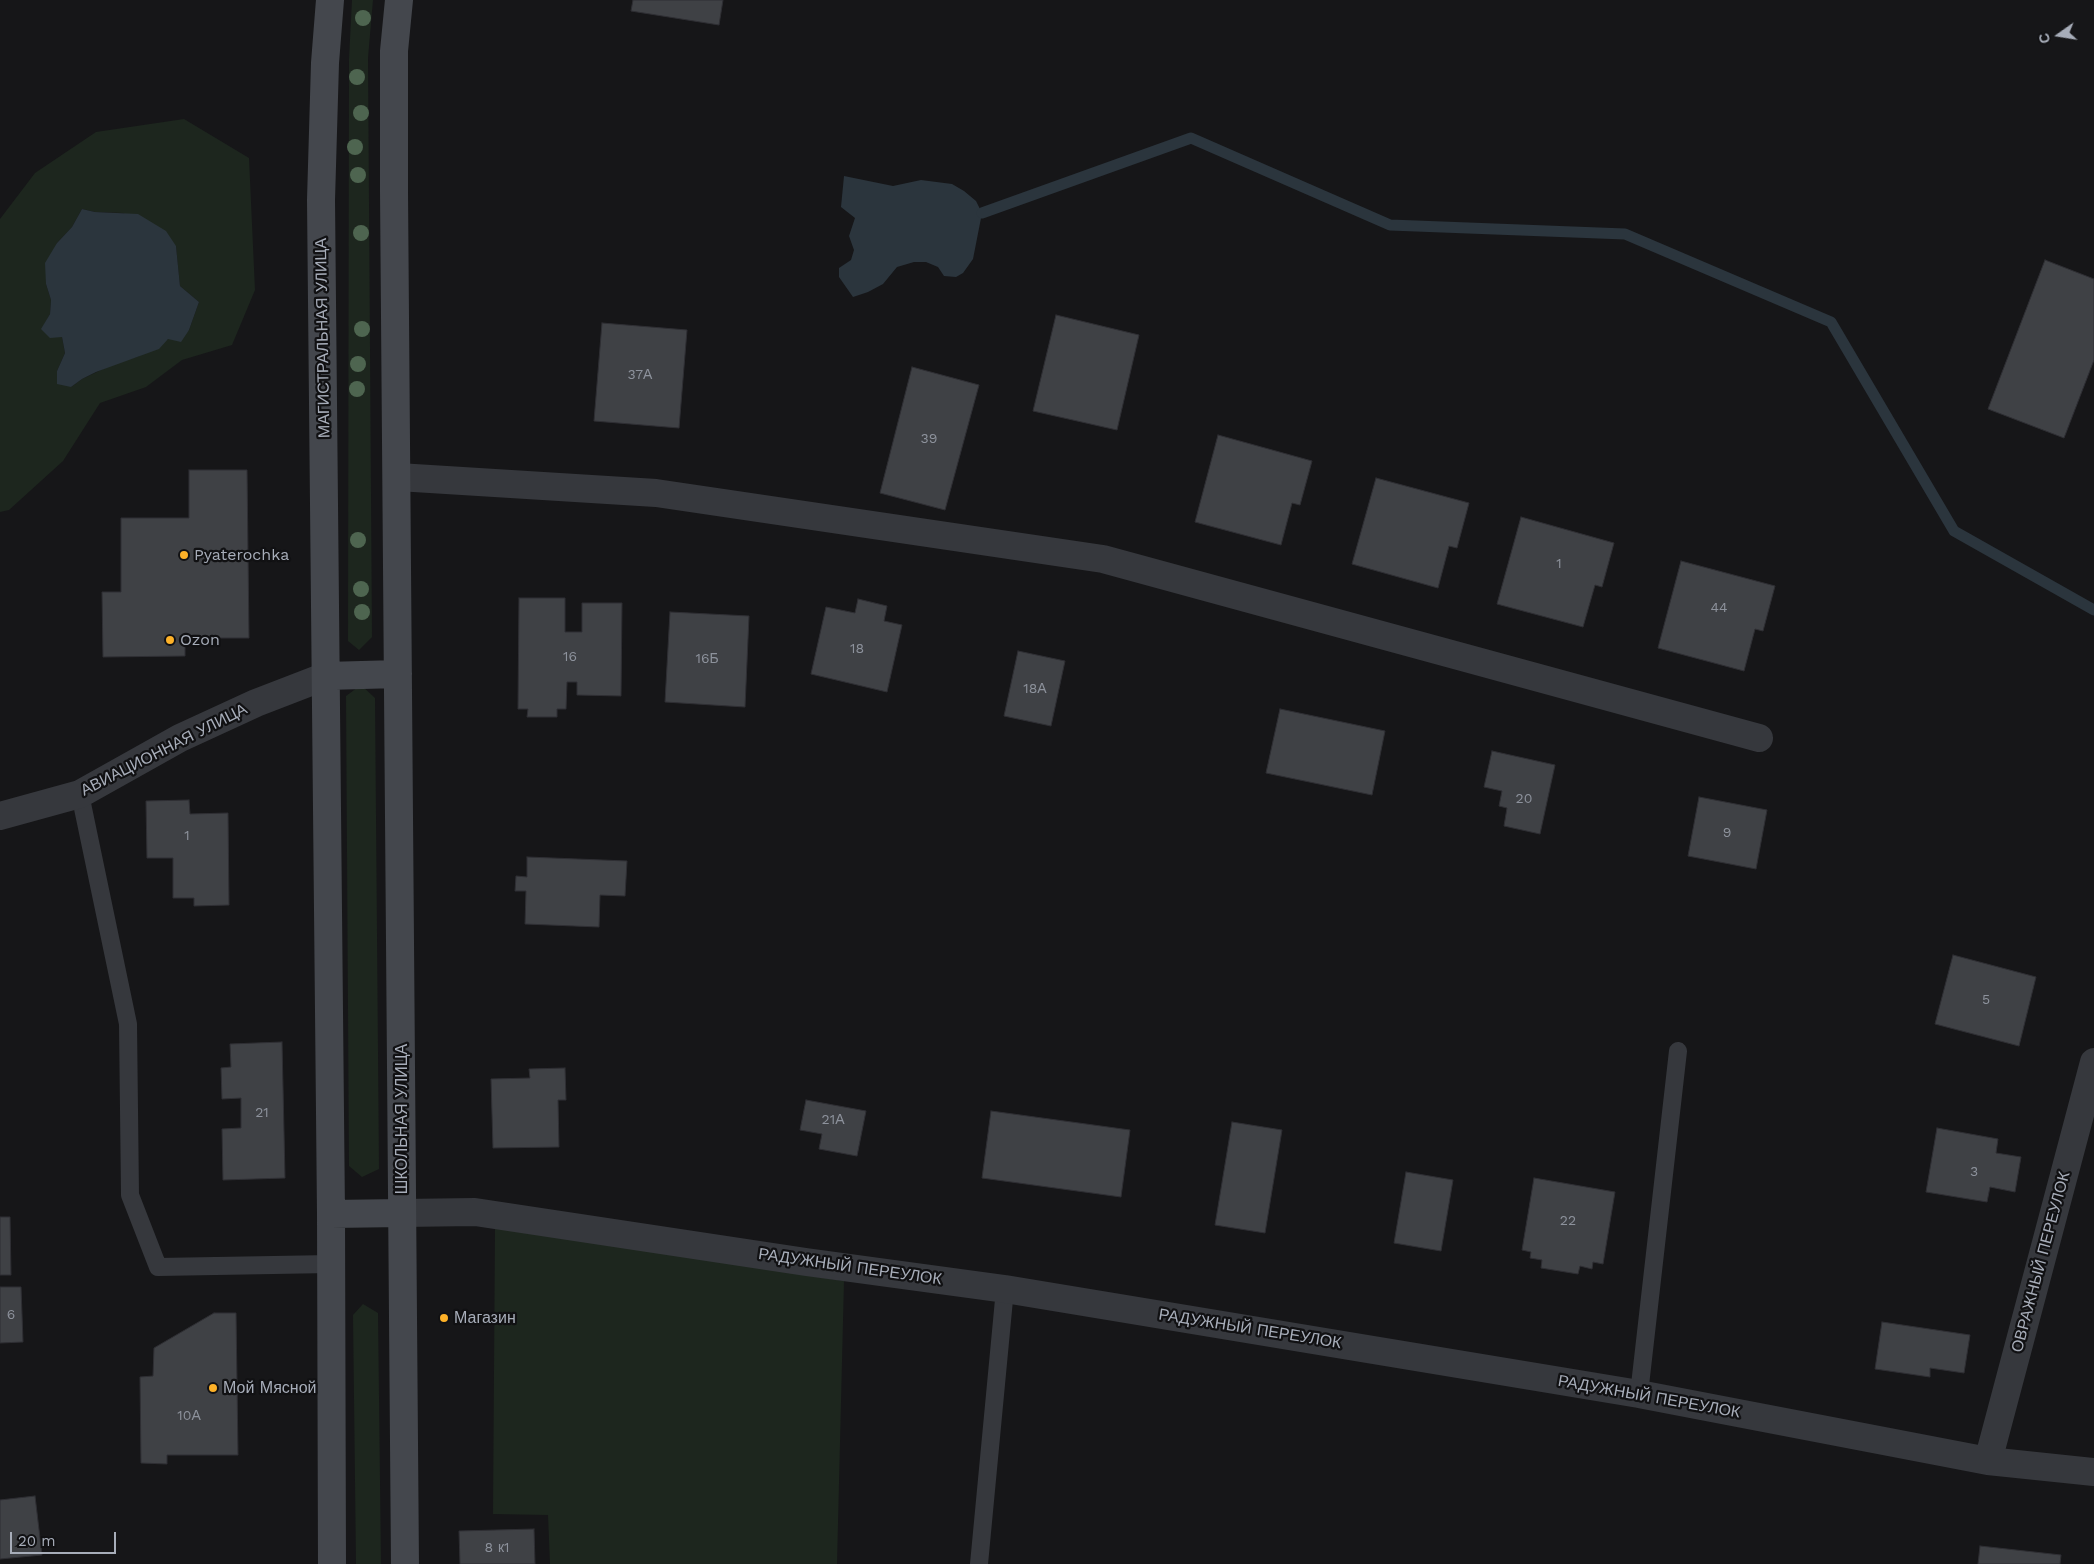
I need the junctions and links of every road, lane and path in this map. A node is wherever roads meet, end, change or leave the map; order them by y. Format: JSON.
{"nodes":[{"id":1,"x":330,"y":0,"type":"edge"},
{"id":2,"x":400,"y":0,"type":"edge"},
{"id":3,"x":398,"y":477,"type":"junction"},
{"id":4,"x":398,"y":674,"type":"junction"},
{"id":5,"x":326,"y":676,"type":"junction"},
{"id":6,"x":1759,"y":738,"type":"dead end"},
{"id":7,"x":80,"y":794,"type":"junction"},
{"id":8,"x":0,"y":816,"type":"edge"},
{"id":9,"x":1678,"y":1051,"type":"dead end"},
{"id":10,"x":2094,"y":1062,"type":"edge"},
{"id":11,"x":402,"y":1213,"type":"junction"},
{"id":12,"x":331,"y":1214,"type":"junction"},
{"id":13,"x":331,"y":1264,"type":"junction"},
{"id":14,"x":1005,"y":1289,"type":"junction"},
{"id":15,"x":1639,"y":1394,"type":"junction"},
{"id":16,"x":1988,"y":1461,"type":"junction"},
{"id":17,"x":2094,"y":1472,"type":"edge"},
{"id":18,"x":332,"y":1564,"type":"edge"},
{"id":19,"x":405,"y":1564,"type":"edge"},
{"id":20,"x":979,"y":1564,"type":"edge"}],
"edges":[{"from":1,"to":5,"type":"main road","name":"МАГИСТРАЛЬНАЯ УЛИЦА"},
{"from":2,"to":3,"type":"main road"},
{"from":3,"to":4,"type":"main road"},
{"from":3,"to":6,"type":"street"},
{"from":4,"to":5,"type":"main road"},
{"from":4,"to":11,"type":"main road","name":"ШКОЛЬНАЯ УЛИЦА"},
{"from":5,"to":7,"type":"street","name":"АВИАЦИОННАЯ УЛИЦА"},
{"from":5,"to":12,"type":"main road"},
{"from":7,"to":8,"type":"street","name":"АВИАЦИОННАЯ УЛИЦА"},
{"from":7,"to":13,"type":"lane"},
{"from":9,"to":15,"type":"lane"},
{"from":10,"to":16,"type":"street","name":"ОВРАЖНЫЙ ПЕРЕУЛОК"},
{"from":11,"to":12,"type":"main road"},
{"from":11,"to":14,"type":"street","name":"РАДУЖНЫЙ ПЕРЕУЛОК"},
{"from":11,"to":19,"type":"main road","name":"ШКОЛЬНАЯ УЛИЦА"},
{"from":12,"to":13,"type":"main road"},
{"from":13,"to":18,"type":"main road"},
{"from":14,"to":15,"type":"street","name":"РАДУЖНЫЙ ПЕРЕУЛОК"},
{"from":14,"to":20,"type":"lane"},
{"from":15,"to":16,"type":"street","name":"РАДУЖНЫЙ ПЕРЕУЛОК"},
{"from":16,"to":17,"type":"street","name":"РАДУЖНЫЙ ПЕРЕУЛОК"}]}
